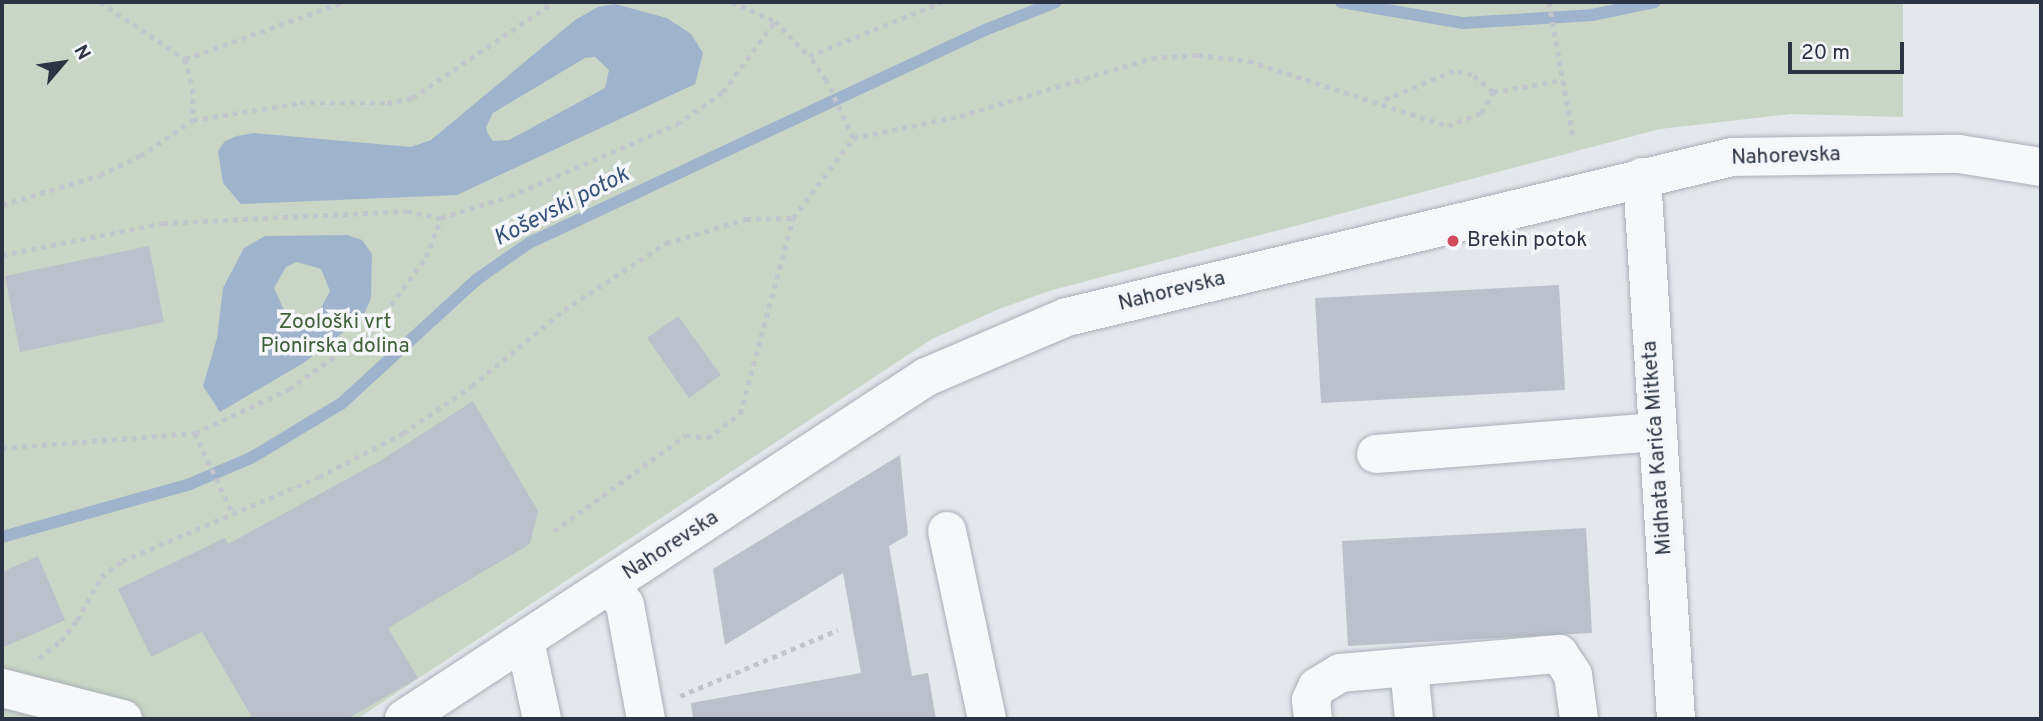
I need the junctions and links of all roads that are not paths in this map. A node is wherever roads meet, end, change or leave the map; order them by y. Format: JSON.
{"nodes":[{"id":1,"x":2041,"y":167,"type":"edge"},
{"id":2,"x":1642,"y":177,"type":"junction"},
{"id":3,"x":1656,"y":432,"type":"junction"},
{"id":4,"x":1376,"y":454,"type":"dead end"},
{"id":5,"x":947,"y":531,"type":"dead end"},
{"id":6,"x":611,"y":585,"type":"junction"},
{"id":7,"x":525,"y":640,"type":"junction"},
{"id":8,"x":1409,"y":668,"type":"junction"},
{"id":9,"x":2,"y":688,"type":"edge"},
{"id":10,"x":645,"y":715,"type":"edge"},
{"id":11,"x":123,"y":719,"type":"edge"},
{"id":12,"x":404,"y":719,"type":"edge"},
{"id":13,"x":542,"y":719,"type":"edge"},
{"id":14,"x":987,"y":719,"type":"edge"},
{"id":15,"x":1313,"y":719,"type":"edge"},
{"id":16,"x":1414,"y":719,"type":"edge"},
{"id":17,"x":1579,"y":719,"type":"edge"},
{"id":18,"x":1676,"y":719,"type":"edge"}],
"edges":[{"from":1,"to":2,"type":"street","name":"Nahorevska"},
{"from":2,"to":3,"type":"street","name":"Midhata Karića Mitketa"},
{"from":2,"to":6,"type":"street","name":"Nahorevska"},
{"from":3,"to":4,"type":"street"},
{"from":3,"to":18,"type":"street","name":"Midhata Karića Mitketa"},
{"from":5,"to":14,"type":"street"},
{"from":6,"to":7,"type":"street","name":"Nahorevska"},
{"from":6,"to":10,"type":"street"},
{"from":7,"to":12,"type":"street","name":"Nahorevska"},
{"from":7,"to":13,"type":"street"},
{"from":8,"to":15,"type":"street"},
{"from":8,"to":16,"type":"street"},
{"from":8,"to":17,"type":"street"},
{"from":9,"to":11,"type":"street"}]}
